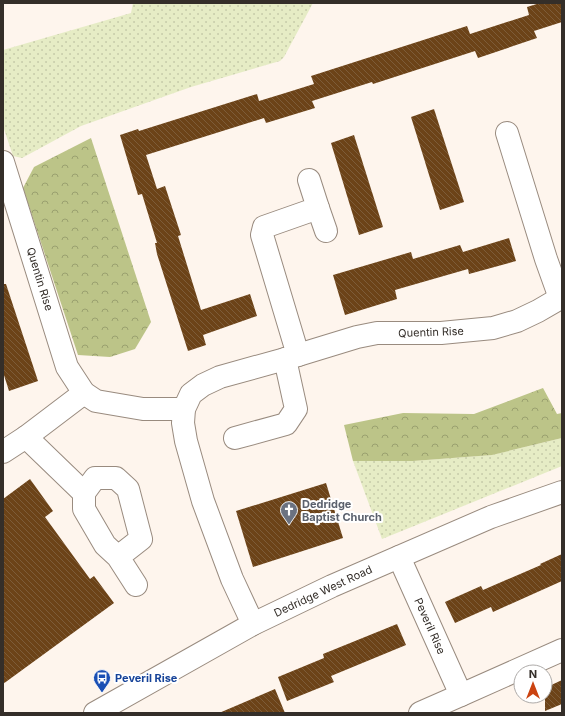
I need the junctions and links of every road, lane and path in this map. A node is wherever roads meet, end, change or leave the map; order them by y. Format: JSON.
{"nodes":[{"id":1,"x":507,"y":133,"type":"dead end"},
{"id":2,"x":3,"y":162,"type":"edge"},
{"id":3,"x":309,"y":180,"type":"dead end"},
{"id":4,"x":318,"y":208,"type":"junction"},
{"id":5,"x":326,"y":231,"type":"dead end"},
{"id":6,"x":561,"y":297,"type":"edge"},
{"id":7,"x":291,"y":357,"type":"junction"},
{"id":8,"x":84,"y":393,"type":"junction"},
{"id":9,"x":184,"y":409,"type":"junction"},
{"id":10,"x":26,"y":437,"type":"junction"},
{"id":11,"x":235,"y":438,"type":"dead end"},
{"id":12,"x":3,"y":452,"type":"edge"},
{"id":13,"x":84,"y":492,"type":"junction"},
{"id":14,"x":562,"y":492,"type":"edge"},
{"id":15,"x":118,"y":557,"type":"junction"},
{"id":16,"x":399,"y":557,"type":"junction"},
{"id":17,"x":136,"y":585,"type":"dead end"},
{"id":18,"x":253,"y":624,"type":"junction"},
{"id":19,"x":562,"y":650,"type":"edge"},
{"id":20,"x":460,"y":695,"type":"junction"},
{"id":21,"x":94,"y":713,"type":"edge"},
{"id":22,"x":420,"y":713,"type":"edge"}],
"edges":[{"from":1,"to":6,"type":"street","name":"Quentin Rise"},
{"from":2,"to":8,"type":"street","name":"Quentin Rise"},
{"from":3,"to":4,"type":"street"},
{"from":4,"to":5,"type":"street"},
{"from":4,"to":7,"type":"street"},
{"from":6,"to":7,"type":"street","name":"Quentin Rise"},
{"from":7,"to":9,"type":"street","name":"Quentin Rise"},
{"from":7,"to":11,"type":"street"},
{"from":8,"to":9,"type":"street","name":"Quentin Rise"},
{"from":8,"to":10,"type":"street"},
{"from":9,"to":18,"type":"street","name":"Quentin Rise"},
{"from":10,"to":12,"type":"street"},
{"from":10,"to":13,"type":"street"},
{"from":13,"to":15,"type":"street"},
{"from":13,"to":15,"type":"street"},
{"from":14,"to":16,"type":"street","name":"Dedridge West Road"},
{"from":15,"to":17,"type":"street"},
{"from":16,"to":18,"type":"street","name":"Dedridge West Road"},
{"from":16,"to":20,"type":"street","name":"Peveril Rise"},
{"from":18,"to":21,"type":"street","name":"Dedridge West Road"},
{"from":19,"to":20,"type":"street"},
{"from":20,"to":22,"type":"street"}]}
